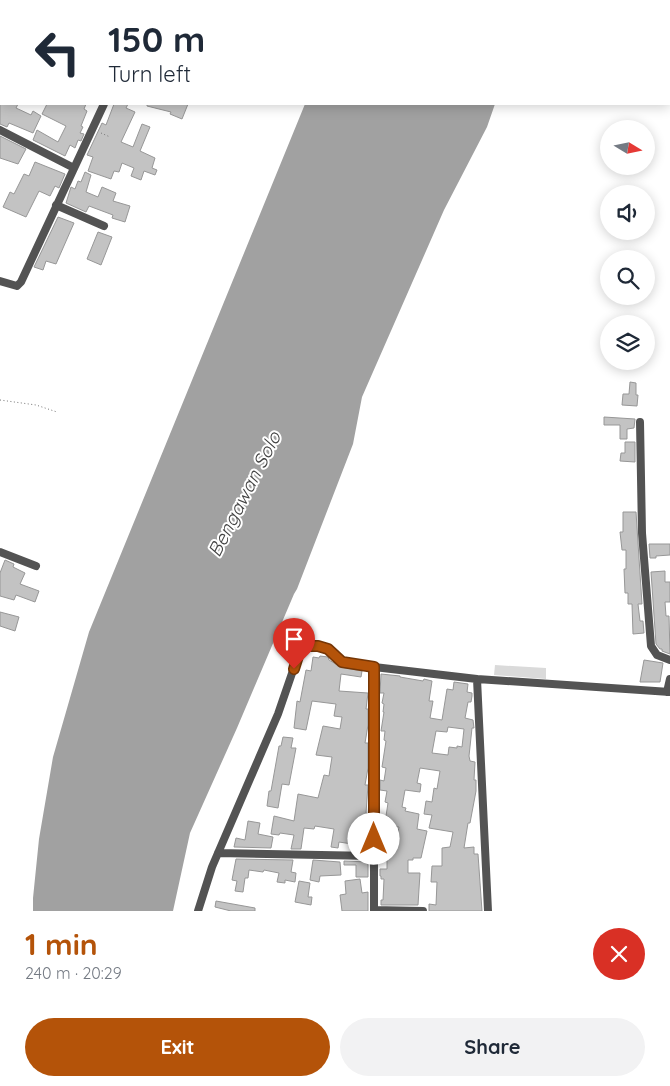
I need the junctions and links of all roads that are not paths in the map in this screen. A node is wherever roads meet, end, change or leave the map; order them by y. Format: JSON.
{"nodes":[{"id":1,"x":104,"y":105,"type":"edge"},
{"id":2,"x":0,"y":130,"type":"edge"},
{"id":3,"x":74,"y":168,"type":"junction"},
{"id":4,"x":56,"y":205,"type":"junction"},
{"id":5,"x":104,"y":226,"type":"dead end"},
{"id":6,"x":0,"y":281,"type":"edge"},
{"id":7,"x":640,"y":422,"type":"dead end"},
{"id":8,"x":0,"y":552,"type":"edge"},
{"id":9,"x":36,"y":566,"type":"dead end"},
{"id":10,"x":670,"y":660,"type":"edge"},
{"id":11,"x":374,"y":667,"type":"junction"},
{"id":12,"x":477,"y":679,"type":"junction"},
{"id":13,"x":670,"y":679,"type":"edge"},
{"id":14,"x":669,"y":692,"type":"edge"},
{"id":15,"x":218,"y":854,"type":"junction"},
{"id":16,"x":374,"y":856,"type":"junction"},
{"id":17,"x":198,"y":911,"type":"edge"},
{"id":18,"x":374,"y":911,"type":"edge"},
{"id":19,"x":424,"y":911,"type":"edge"},
{"id":20,"x":488,"y":911,"type":"edge"}],
"edges":[{"from":1,"to":3,"type":"street"},
{"from":2,"to":3,"type":"street"},
{"from":3,"to":4,"type":"street"},
{"from":4,"to":5,"type":"street"},
{"from":4,"to":6,"type":"street"},
{"from":7,"to":10,"type":"street"},
{"from":8,"to":9,"type":"street"},
{"from":11,"to":12,"type":"street"},
{"from":11,"to":15,"type":"street"},
{"from":11,"to":16,"type":"street"},
{"from":12,"to":14,"type":"street"},
{"from":12,"to":20,"type":"street"},
{"from":13,"to":14,"type":"street"},
{"from":15,"to":16,"type":"street"},
{"from":15,"to":17,"type":"street"},
{"from":16,"to":18,"type":"street"},
{"from":18,"to":19,"type":"street"}]}
